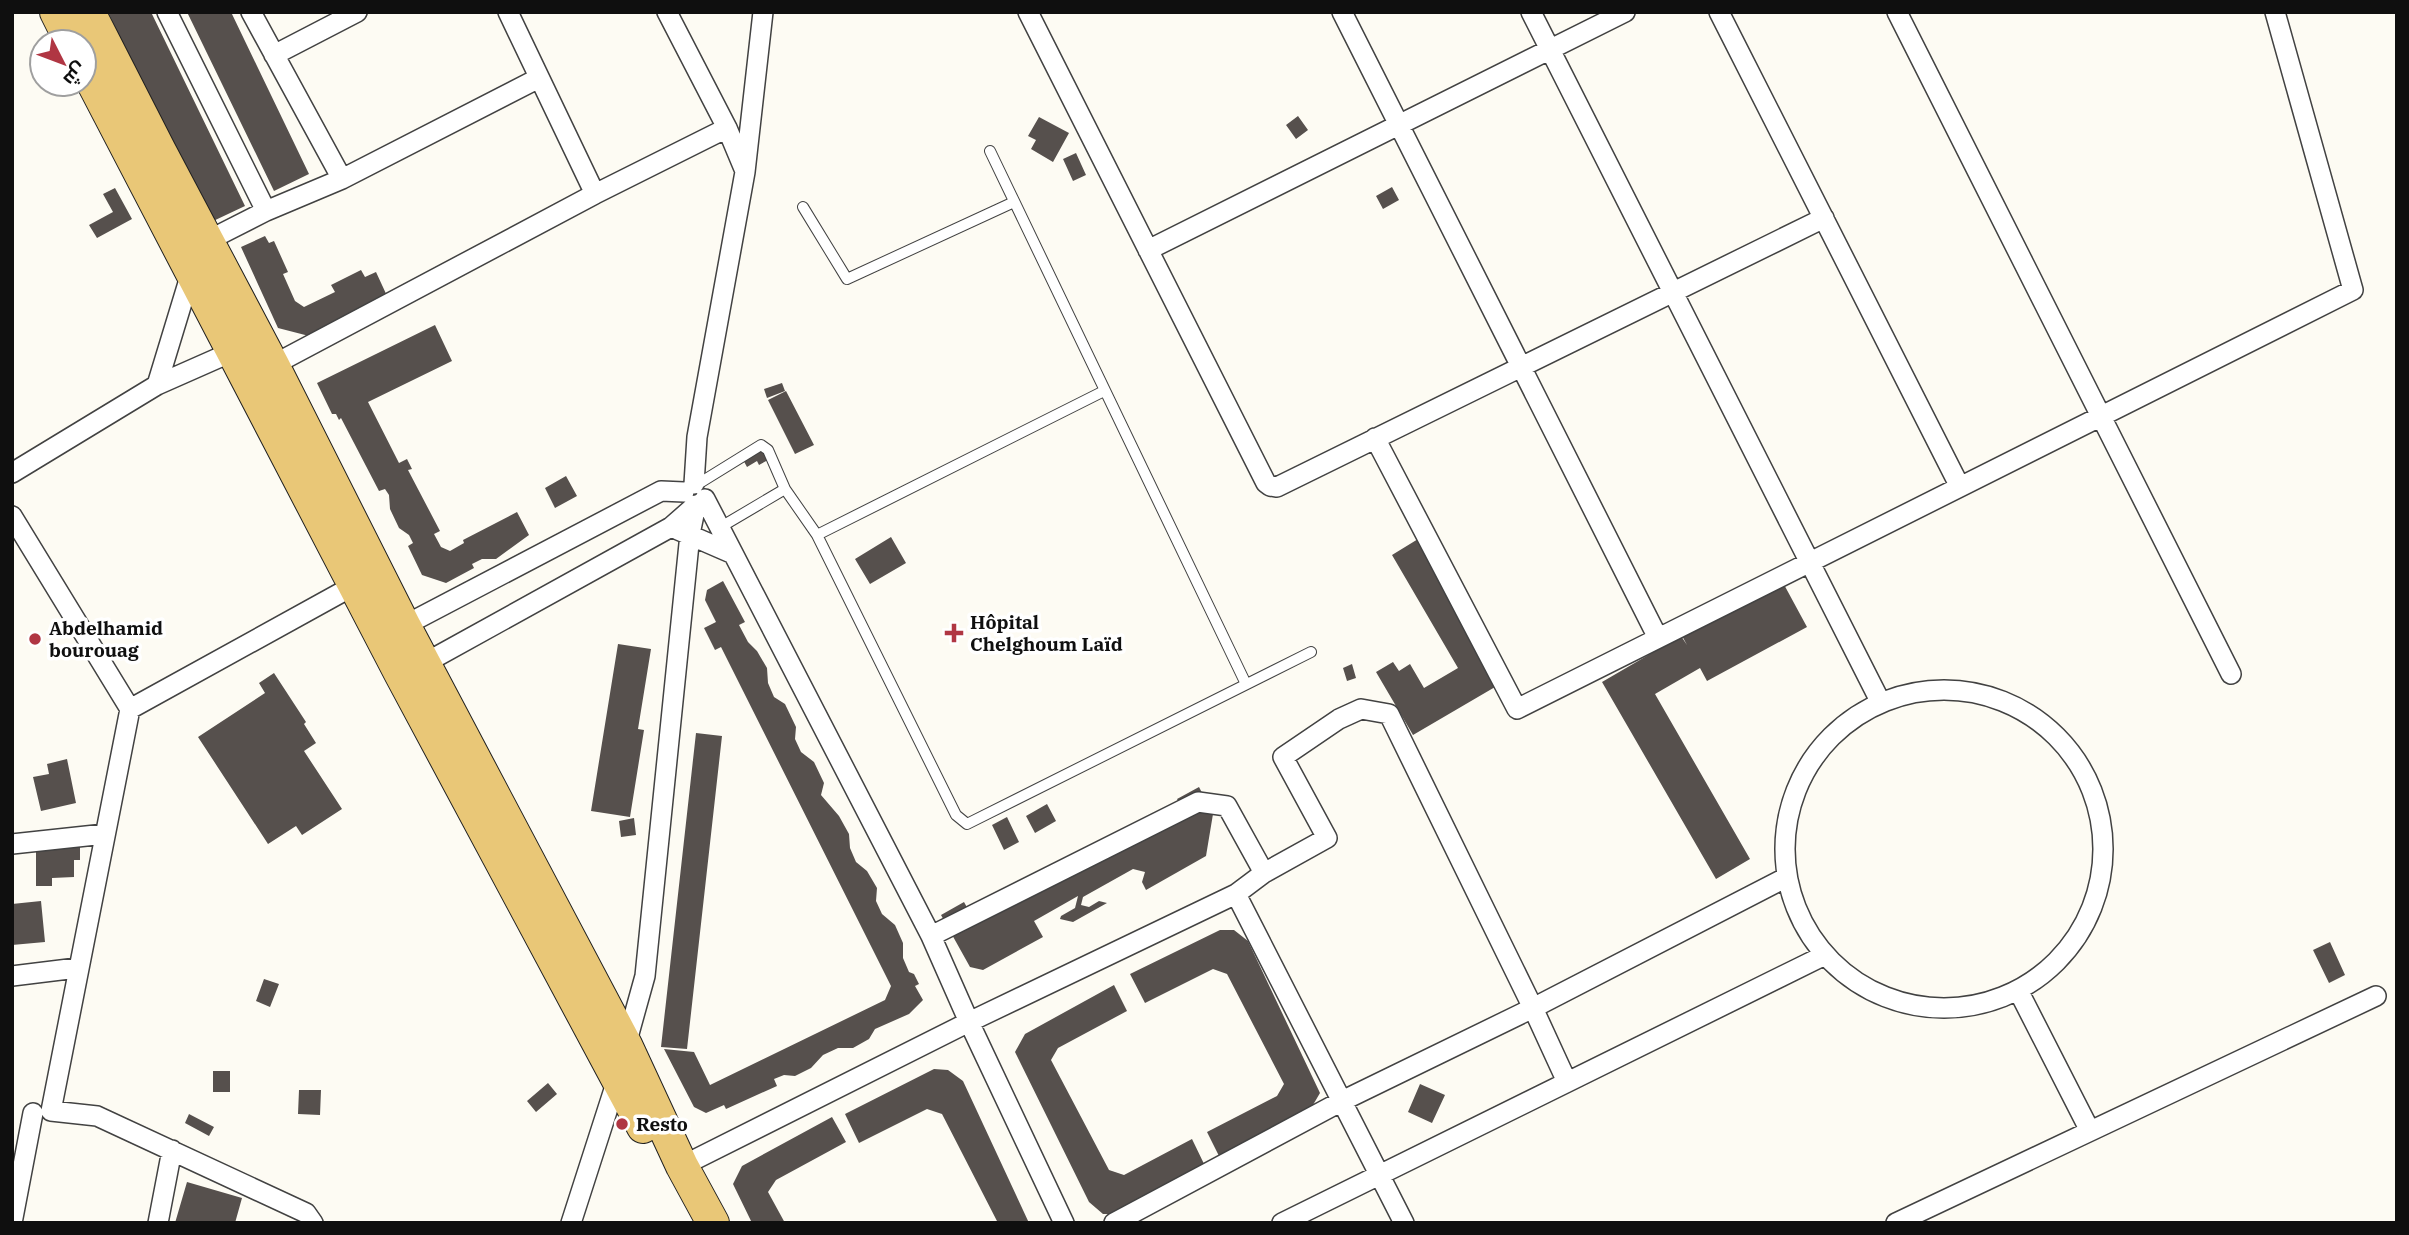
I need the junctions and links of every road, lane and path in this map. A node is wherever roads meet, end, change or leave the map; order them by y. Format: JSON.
{"nodes":[{"id":1,"x":55,"y":12,"type":"edge"},
{"id":2,"x":89,"y":12,"type":"edge"},
{"id":3,"x":167,"y":12,"type":"edge"},
{"id":4,"x":251,"y":12,"type":"edge"},
{"id":5,"x":356,"y":12,"type":"edge"},
{"id":6,"x":508,"y":12,"type":"edge"},
{"id":7,"x":667,"y":12,"type":"edge"},
{"id":8,"x":763,"y":12,"type":"edge"},
{"id":9,"x":1028,"y":12,"type":"edge"},
{"id":10,"x":1342,"y":12,"type":"edge"},
{"id":11,"x":1531,"y":12,"type":"edge"},
{"id":12,"x":1625,"y":12,"type":"edge"},
{"id":13,"x":1719,"y":12,"type":"edge"},
{"id":14,"x":1897,"y":12,"type":"edge"},
{"id":15,"x":2275,"y":12,"type":"edge"},
{"id":16,"x":64,"y":28,"type":"edge"},
{"id":17,"x":1550,"y":50,"type":"junction"},
{"id":18,"x":274,"y":55,"type":"junction"},
{"id":19,"x":539,"y":78,"type":"junction"},
{"id":20,"x":98,"y":92,"type":"edge"},
{"id":21,"x":1399,"y":125,"type":"junction"},
{"id":22,"x":727,"y":128,"type":"junction"},
{"id":23,"x":990,"y":151,"type":"dead end"},
{"id":24,"x":745,"y":172,"type":"junction"},
{"id":25,"x":342,"y":179,"type":"junction"},
{"id":26,"x":595,"y":194,"type":"junction"},
{"id":27,"x":1014,"y":202,"type":"junction"},
{"id":28,"x":803,"y":207,"type":"dead end"},
{"id":29,"x":266,"y":211,"type":"junction"},
{"id":30,"x":1824,"y":218,"type":"junction"},
{"id":31,"x":209,"y":240,"type":"junction"},
{"id":32,"x":1148,"y":250,"type":"junction"},
{"id":33,"x":192,"y":270,"type":"junction"},
{"id":34,"x":1672,"y":292,"type":"junction"},
{"id":35,"x":234,"y":351,"type":"junction"},
{"id":36,"x":273,"y":365,"type":"junction"},
{"id":37,"x":1521,"y":367,"type":"junction"},
{"id":38,"x":157,"y":385,"type":"junction"},
{"id":39,"x":1104,"y":391,"type":"junction"},
{"id":40,"x":2101,"y":416,"type":"junction"},
{"id":41,"x":697,"y":437,"type":"junction"},
{"id":42,"x":1376,"y":438,"type":"junction"},
{"id":43,"x":12,"y":473,"type":"edge"},
{"id":44,"x":1960,"y":487,"type":"junction"},
{"id":45,"x":785,"y":489,"type":"junction"},
{"id":46,"x":660,"y":491,"type":"junction"},
{"id":47,"x":695,"y":493,"type":"junction"},
{"id":48,"x":12,"y":516,"type":"edge"},
{"id":49,"x":671,"y":527,"type":"junction"},
{"id":50,"x":719,"y":528,"type":"junction"},
{"id":51,"x":690,"y":534,"type":"junction"},
{"id":52,"x":817,"y":536,"type":"junction"},
{"id":53,"x":731,"y":553,"type":"junction"},
{"id":54,"x":1809,"y":563,"type":"junction"},
{"id":55,"x":354,"y":586,"type":"junction"},
{"id":56,"x":393,"y":631,"type":"junction"},
{"id":57,"x":1658,"y":638,"type":"junction"},
{"id":58,"x":1311,"y":652,"type":"dead end"},
{"id":59,"x":413,"y":670,"type":"junction"},
{"id":60,"x":2231,"y":674,"type":"dead end"},
{"id":61,"x":1247,"y":684,"type":"junction"},
{"id":62,"x":1881,"y":703,"type":"junction"},
{"id":63,"x":130,"y":709,"type":"junction"},
{"id":64,"x":105,"y":834,"type":"junction"},
{"id":65,"x":12,"y":844,"type":"edge"},
{"id":66,"x":1264,"y":873,"type":"junction"},
{"id":67,"x":1787,"y":877,"type":"junction"},
{"id":68,"x":1236,"y":894,"type":"junction"},
{"id":69,"x":931,"y":936,"type":"junction"},
{"id":70,"x":1825,"y":955,"type":"junction"},
{"id":71,"x":77,"y":968,"type":"junction"},
{"id":72,"x":12,"y":976,"type":"edge"},
{"id":73,"x":2018,"y":990,"type":"junction"},
{"id":74,"x":2376,"y":996,"type":"dead end"},
{"id":75,"x":1533,"y":1008,"type":"junction"},
{"id":76,"x":969,"y":1022,"type":"junction"},
{"id":77,"x":626,"y":1045,"type":"junction"},
{"id":78,"x":617,"y":1081,"type":"junction"},
{"id":79,"x":1567,"y":1082,"type":"junction"},
{"id":80,"x":1340,"y":1102,"type":"junction"},
{"id":81,"x":42,"y":1112,"type":"junction"},
{"id":82,"x":12,"y":1115,"type":"edge"},
{"id":83,"x":2090,"y":1131,"type":"junction"},
{"id":84,"x":172,"y":1150,"type":"junction"},
{"id":85,"x":682,"y":1166,"type":"junction"},
{"id":86,"x":1380,"y":1175,"type":"junction"},
{"id":87,"x":12,"y":1223,"type":"edge"},
{"id":88,"x":158,"y":1223,"type":"edge"},
{"id":89,"x":313,"y":1223,"type":"edge"},
{"id":90,"x":571,"y":1223,"type":"edge"},
{"id":91,"x":692,"y":1223,"type":"edge"},
{"id":92,"x":713,"y":1223,"type":"edge"},
{"id":93,"x":1064,"y":1223,"type":"edge"},
{"id":94,"x":1114,"y":1223,"type":"edge"},
{"id":95,"x":1282,"y":1223,"type":"edge"},
{"id":96,"x":1404,"y":1223,"type":"edge"},
{"id":97,"x":1896,"y":1223,"type":"edge"}],
"edges":[{"from":1,"to":16,"type":"main road"},
{"from":2,"to":31,"type":"main road"},
{"from":3,"to":29,"type":"street"},
{"from":4,"to":18,"type":"street"},
{"from":5,"to":18,"type":"street"},
{"from":6,"to":19,"type":"street"},
{"from":7,"to":22,"type":"street"},
{"from":8,"to":24,"type":"street"},
{"from":9,"to":32,"type":"street"},
{"from":10,"to":21,"type":"street"},
{"from":11,"to":17,"type":"street"},
{"from":12,"to":17,"type":"street"},
{"from":13,"to":30,"type":"street"},
{"from":14,"to":40,"type":"street"},
{"from":15,"to":40,"type":"street"},
{"from":17,"to":21,"type":"street"},
{"from":17,"to":34,"type":"street"},
{"from":18,"to":25,"type":"street"},
{"from":19,"to":25,"type":"street"},
{"from":19,"to":26,"type":"street"},
{"from":20,"to":33,"type":"main road"},
{"from":21,"to":32,"type":"street"},
{"from":21,"to":37,"type":"street"},
{"from":22,"to":24,"type":"street"},
{"from":22,"to":26,"type":"street"},
{"from":23,"to":27,"type":"lane"},
{"from":24,"to":41,"type":"street"},
{"from":25,"to":29,"type":"street"},
{"from":26,"to":36,"type":"street"},
{"from":27,"to":28,"type":"lane"},
{"from":27,"to":39,"type":"lane"},
{"from":29,"to":31,"type":"street"},
{"from":30,"to":34,"type":"street"},
{"from":30,"to":44,"type":"street"},
{"from":31,"to":36,"type":"main road"},
{"from":32,"to":42,"type":"street"},
{"from":33,"to":35,"type":"main road"},
{"from":33,"to":38,"type":"street"},
{"from":34,"to":37,"type":"street"},
{"from":34,"to":54,"type":"street"},
{"from":35,"to":36,"type":"street"},
{"from":35,"to":38,"type":"street"},
{"from":35,"to":55,"type":"main road"},
{"from":36,"to":56,"type":"main road"},
{"from":37,"to":42,"type":"street"},
{"from":37,"to":57,"type":"street"},
{"from":38,"to":43,"type":"street"},
{"from":39,"to":52,"type":"lane"},
{"from":39,"to":61,"type":"lane"},
{"from":40,"to":44,"type":"street"},
{"from":40,"to":60,"type":"street"},
{"from":41,"to":46,"type":"street"},
{"from":41,"to":47,"type":"street"},
{"from":42,"to":57,"type":"street"},
{"from":44,"to":54,"type":"street"},
{"from":45,"to":47,"type":"lane"},
{"from":45,"to":50,"type":"lane"},
{"from":45,"to":52,"type":"lane"},
{"from":46,"to":47,"type":"street"},
{"from":46,"to":56,"type":"street"},
{"from":47,"to":49,"type":"street"},
{"from":47,"to":50,"type":"street"},
{"from":47,"to":51,"type":"street"},
{"from":48,"to":63,"type":"street"},
{"from":49,"to":51,"type":"street"},
{"from":49,"to":59,"type":"street"},
{"from":50,"to":53,"type":"street"},
{"from":51,"to":53,"type":"street"},
{"from":51,"to":77,"type":"street"},
{"from":52,"to":61,"type":"lane"},
{"from":53,"to":69,"type":"street"},
{"from":54,"to":57,"type":"street"},
{"from":54,"to":62,"type":"street"},
{"from":55,"to":56,"type":"main road"},
{"from":55,"to":63,"type":"street"},
{"from":56,"to":59,"type":"main road"},
{"from":58,"to":61,"type":"lane"},
{"from":59,"to":77,"type":"main road"},
{"from":59,"to":78,"type":"main road"},
{"from":62,"to":67,"type":"street"},
{"from":62,"to":73,"type":"street"},
{"from":63,"to":64,"type":"street"},
{"from":64,"to":65,"type":"street"},
{"from":64,"to":71,"type":"street"},
{"from":66,"to":68,"type":"street"},
{"from":66,"to":69,"type":"street"},
{"from":66,"to":75,"type":"street"},
{"from":67,"to":70,"type":"street"},
{"from":67,"to":75,"type":"street"},
{"from":68,"to":76,"type":"street"},
{"from":68,"to":80,"type":"street"},
{"from":69,"to":76,"type":"street"},
{"from":70,"to":73,"type":"street"},
{"from":70,"to":79,"type":"street"},
{"from":71,"to":72,"type":"street"},
{"from":71,"to":81,"type":"street"},
{"from":73,"to":83,"type":"street"},
{"from":74,"to":83,"type":"street"},
{"from":75,"to":79,"type":"street"},
{"from":75,"to":80,"type":"street"},
{"from":76,"to":85,"type":"street"},
{"from":76,"to":93,"type":"street"},
{"from":77,"to":78,"type":"street"},
{"from":77,"to":85,"type":"main road"},
{"from":78,"to":90,"type":"street"},
{"from":78,"to":91,"type":"main road"},
{"from":79,"to":86,"type":"street"},
{"from":80,"to":86,"type":"street"},
{"from":80,"to":94,"type":"street"},
{"from":81,"to":82,"type":"street"},
{"from":81,"to":84,"type":"street"},
{"from":81,"to":87,"type":"street"},
{"from":83,"to":97,"type":"street"},
{"from":84,"to":88,"type":"street"},
{"from":84,"to":89,"type":"street"},
{"from":85,"to":92,"type":"main road"},
{"from":86,"to":95,"type":"street"},
{"from":86,"to":96,"type":"street"}]}
